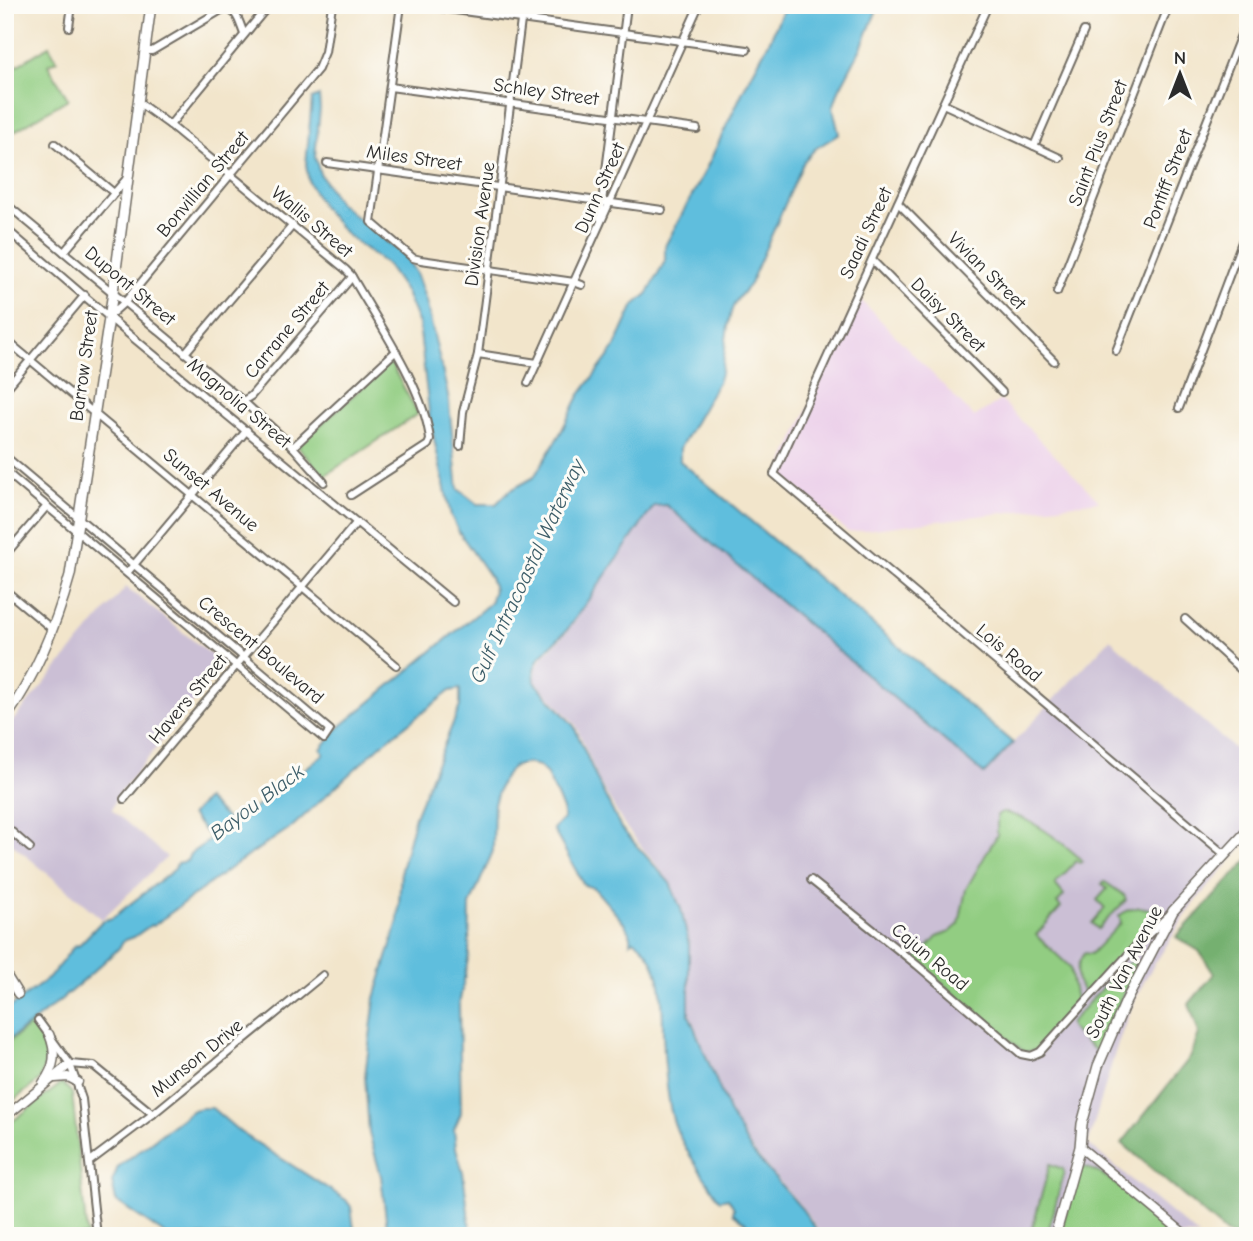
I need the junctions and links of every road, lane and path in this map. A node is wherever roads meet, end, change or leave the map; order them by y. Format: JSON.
{"nodes":[{"id":1,"x":72,"y":5,"type":"edge"},
{"id":2,"x":151,"y":5,"type":"edge"},
{"id":3,"x":269,"y":5,"type":"edge"},
{"id":4,"x":332,"y":5,"type":"edge"},
{"id":5,"x":401,"y":5,"type":"edge"},
{"id":6,"x":419,"y":5,"type":"edge"},
{"id":7,"x":523,"y":5,"type":"edge"},
{"id":8,"x":627,"y":5,"type":"edge"},
{"id":9,"x":699,"y":5,"type":"edge"},
{"id":10,"x":988,"y":5,"type":"edge"},
{"id":11,"x":1169,"y":5,"type":"edge"},
{"id":12,"x":1248,"y":18,"type":"edge"},
{"id":13,"x":521,"y":19,"type":"junction"},
{"id":14,"x":69,"y":27,"type":"dead end"},
{"id":15,"x":1084,"y":31,"type":"dead end"},
{"id":16,"x":244,"y":34,"type":"junction"},
{"id":17,"x":623,"y":34,"type":"junction"},
{"id":18,"x":681,"y":41,"type":"junction"},
{"id":19,"x":747,"y":50,"type":"dead end"},
{"id":20,"x":144,"y":51,"type":"junction"},
{"id":21,"x":390,"y":87,"type":"junction"},
{"id":22,"x":138,"y":102,"type":"junction"},
{"id":23,"x":512,"y":103,"type":"junction"},
{"id":24,"x":943,"y":104,"type":"junction"},
{"id":25,"x":614,"y":118,"type":"junction"},
{"id":26,"x":647,"y":122,"type":"junction"},
{"id":27,"x":170,"y":125,"type":"junction"},
{"id":28,"x":697,"y":129,"type":"dead end"},
{"id":29,"x":55,"y":144,"type":"dead end"},
{"id":30,"x":1034,"y":146,"type":"junction"},
{"id":31,"x":1060,"y":158,"type":"dead end"},
{"id":32,"x":327,"y":163,"type":"dead end"},
{"id":33,"x":379,"y":170,"type":"junction"},
{"id":34,"x":231,"y":175,"type":"junction"},
{"id":35,"x":128,"y":177,"type":"junction"},
{"id":36,"x":501,"y":186,"type":"junction"},
{"id":37,"x":114,"y":192,"type":"junction"},
{"id":38,"x":607,"y":202,"type":"junction"},
{"id":39,"x":5,"y":203,"type":"edge"},
{"id":40,"x":898,"y":203,"type":"junction"},
{"id":41,"x":662,"y":210,"type":"dead end"},
{"id":42,"x":292,"y":225,"type":"junction"},
{"id":43,"x":1248,"y":226,"type":"edge"},
{"id":44,"x":5,"y":228,"type":"edge"},
{"id":45,"x":64,"y":252,"type":"junction"},
{"id":46,"x":872,"y":260,"type":"junction"},
{"id":47,"x":489,"y":270,"type":"junction"},
{"id":48,"x":352,"y":277,"type":"junction"},
{"id":49,"x":574,"y":282,"type":"junction"},
{"id":50,"x":582,"y":285,"type":"dead end"},
{"id":51,"x":113,"y":292,"type":"junction"},
{"id":52,"x":1057,"y":292,"type":"dead end"},
{"id":53,"x":85,"y":295,"type":"junction"},
{"id":54,"x":125,"y":302,"type":"junction"},
{"id":55,"x":109,"y":316,"type":"junction"},
{"id":56,"x":5,"y":339,"type":"edge"},
{"id":57,"x":1116,"y":351,"type":"dead end"},
{"id":58,"x":395,"y":352,"type":"junction"},
{"id":59,"x":185,"y":353,"type":"junction"},
{"id":60,"x":478,"y":354,"type":"junction"},
{"id":61,"x":31,"y":360,"type":"junction"},
{"id":62,"x":1054,"y":361,"type":"dead end"},
{"id":63,"x":537,"y":363,"type":"junction"},
{"id":64,"x":528,"y":383,"type":"dead end"},
{"id":65,"x":5,"y":390,"type":"edge"},
{"id":66,"x":1002,"y":392,"type":"dead end"},
{"id":67,"x":243,"y":401,"type":"junction"},
{"id":68,"x":1179,"y":408,"type":"dead end"},
{"id":69,"x":95,"y":414,"type":"junction"},
{"id":70,"x":247,"y":430,"type":"junction"},
{"id":71,"x":460,"y":446,"type":"dead end"},
{"id":72,"x":293,"y":447,"type":"junction"},
{"id":73,"x":5,"y":456,"type":"edge"},
{"id":74,"x":5,"y":471,"type":"edge"},
{"id":75,"x":774,"y":474,"type":"joint"},
{"id":76,"x":324,"y":482,"type":"dead end"},
{"id":77,"x":193,"y":495,"type":"junction"},
{"id":78,"x":351,"y":495,"type":"dead end"},
{"id":79,"x":47,"y":506,"type":"junction"},
{"id":80,"x":80,"y":519,"type":"junction"},
{"id":81,"x":357,"y":522,"type":"junction"},
{"id":82,"x":78,"y":532,"type":"junction"},
{"id":83,"x":5,"y":555,"type":"edge"},
{"id":84,"x":134,"y":564,"type":"junction"},
{"id":85,"x":127,"y":573,"type":"junction"},
{"id":86,"x":302,"y":587,"type":"junction"},
{"id":87,"x":5,"y":590,"type":"edge"},
{"id":88,"x":453,"y":602,"type":"dead end"},
{"id":89,"x":1185,"y":619,"type":"dead end"},
{"id":90,"x":52,"y":629,"type":"junction"},
{"id":91,"x":244,"y":656,"type":"junction"},
{"id":92,"x":237,"y":665,"type":"junction"},
{"id":93,"x":396,"y":665,"type":"dead end"},
{"id":94,"x":1248,"y":676,"type":"edge"},
{"id":95,"x":9,"y":706,"type":"edge"},
{"id":96,"x":5,"y":719,"type":"edge"},
{"id":97,"x":124,"y":799,"type":"dead end"},
{"id":98,"x":5,"y":826,"type":"edge"},
{"id":99,"x":1248,"y":830,"type":"edge"},
{"id":100,"x":30,"y":848,"type":"dead end"},
{"id":101,"x":1224,"y":854,"type":"junction"},
{"id":102,"x":811,"y":880,"type":"dead end"},
{"id":103,"x":1173,"y":911,"type":"junction"},
{"id":104,"x":1134,"y":948,"type":"junction"},
{"id":105,"x":1148,"y":957,"type":"junction"},
{"id":106,"x":5,"y":973,"type":"edge"},
{"id":107,"x":323,"y":975,"type":"dead end"},
{"id":108,"x":18,"y":994,"type":"dead end"},
{"id":109,"x":38,"y":1020,"type":"dead end"},
{"id":110,"x":49,"y":1034,"type":"junction"},
{"id":111,"x":70,"y":1064,"type":"junction"},
{"id":112,"x":55,"y":1078,"type":"junction"},
{"id":113,"x":78,"y":1082,"type":"junction"},
{"id":114,"x":36,"y":1093,"type":"junction"},
{"id":115,"x":153,"y":1114,"type":"junction"},
{"id":116,"x":5,"y":1117,"type":"edge"},
{"id":117,"x":1080,"y":1147,"type":"junction"},
{"id":118,"x":89,"y":1162,"type":"junction"},
{"id":119,"x":97,"y":1236,"type":"edge"},
{"id":120,"x":1055,"y":1236,"type":"edge"},
{"id":121,"x":1187,"y":1236,"type":"edge"}],
"edges":[{"from":1,"to":14,"type":"street"},
{"from":2,"to":20,"type":"main road","name":"Barrow Street"},
{"from":3,"to":16,"type":"street"},
{"from":4,"to":34,"type":"street","name":"Bonvillian Street"},
{"from":5,"to":21,"type":"street"},
{"from":6,"to":13,"type":"street"},
{"from":7,"to":13,"type":"street","name":"Division Avenue"},
{"from":8,"to":17,"type":"street"},
{"from":9,"to":18,"type":"street","name":"Dunn Street"},
{"from":10,"to":24,"type":"street","name":"Saadi Street"},
{"from":11,"to":52,"type":"street","name":"Saint Pius Street"},
{"from":12,"to":57,"type":"street","name":"Pontiff Street"},
{"from":13,"to":17,"type":"street"},
{"from":13,"to":23,"type":"street","name":"Division Avenue"},
{"from":15,"to":30,"type":"street"},
{"from":16,"to":20,"type":"street"},
{"from":16,"to":27,"type":"street"},
{"from":17,"to":18,"type":"street"},
{"from":17,"to":25,"type":"street"},
{"from":18,"to":19,"type":"street"},
{"from":18,"to":26,"type":"street","name":"Dunn Street"},
{"from":20,"to":22,"type":"main road","name":"Barrow Street"},
{"from":21,"to":23,"type":"street","name":"Schley Street"},
{"from":21,"to":33,"type":"street"},
{"from":22,"to":27,"type":"street","name":"Wallis Street"},
{"from":22,"to":35,"type":"main road","name":"Barrow Street"},
{"from":23,"to":25,"type":"street","name":"Schley Street"},
{"from":23,"to":36,"type":"street","name":"Division Avenue"},
{"from":24,"to":30,"type":"street"},
{"from":24,"to":40,"type":"street","name":"Saadi Street"},
{"from":25,"to":26,"type":"street","name":"Schley Street"},
{"from":25,"to":38,"type":"street"},
{"from":26,"to":28,"type":"street","name":"Schley Street"},
{"from":26,"to":38,"type":"street","name":"Dunn Street"},
{"from":27,"to":34,"type":"street","name":"Wallis Street"},
{"from":29,"to":37,"type":"street"},
{"from":30,"to":31,"type":"street"},
{"from":32,"to":33,"type":"street","name":"Miles Street"},
{"from":33,"to":36,"type":"street","name":"Miles Street"},
{"from":33,"to":47,"type":"street"},
{"from":34,"to":42,"type":"street","name":"Wallis Street"},
{"from":34,"to":54,"type":"street","name":"Bonvillian Street"},
{"from":35,"to":37,"type":"street"},
{"from":35,"to":51,"type":"main road","name":"Barrow Street"},
{"from":36,"to":38,"type":"street","name":"Miles Street"},
{"from":36,"to":47,"type":"street","name":"Division Avenue"},
{"from":37,"to":45,"type":"street"},
{"from":38,"to":41,"type":"street","name":"Miles Street"},
{"from":38,"to":49,"type":"street","name":"Dunn Street"},
{"from":39,"to":45,"type":"street","name":"Dupont Street"},
{"from":40,"to":46,"type":"street","name":"Saadi Street"},
{"from":40,"to":62,"type":"street","name":"Vivian Street"},
{"from":42,"to":48,"type":"street","name":"Wallis Street"},
{"from":42,"to":59,"type":"street"},
{"from":43,"to":68,"type":"street"},
{"from":44,"to":53,"type":"street","name":"Magnolia Street"},
{"from":45,"to":51,"type":"street","name":"Dupont Street"},
{"from":46,"to":66,"type":"street","name":"Daisy Street"},
{"from":46,"to":75,"type":"street","name":"Saadi Street"},
{"from":47,"to":49,"type":"street"},
{"from":47,"to":60,"type":"street","name":"Division Avenue"},
{"from":48,"to":58,"type":"street","name":"Wallis Street"},
{"from":48,"to":67,"type":"street","name":"Carrane Street"},
{"from":49,"to":50,"type":"street"},
{"from":49,"to":63,"type":"street","name":"Dunn Street"},
{"from":51,"to":54,"type":"street","name":"Dupont Street"},
{"from":51,"to":55,"type":"main road","name":"Barrow Street"},
{"from":53,"to":55,"type":"street","name":"Magnolia Street"},
{"from":53,"to":61,"type":"street"},
{"from":54,"to":55,"type":"street","name":"Bonvillian Street"},
{"from":54,"to":59,"type":"street","name":"Dupont Street"},
{"from":55,"to":69,"type":"main road","name":"Barrow Street"},
{"from":55,"to":70,"type":"street","name":"Magnolia Street"},
{"from":56,"to":61,"type":"street","name":"Sunset Avenue"},
{"from":58,"to":72,"type":"street"},
{"from":58,"to":78,"type":"street","name":"Wallis Street"},
{"from":59,"to":67,"type":"street","name":"Dupont Street"},
{"from":60,"to":63,"type":"street"},
{"from":60,"to":71,"type":"street","name":"Division Avenue"},
{"from":61,"to":65,"type":"street"},
{"from":61,"to":69,"type":"street","name":"Sunset Avenue"},
{"from":63,"to":64,"type":"street","name":"Dunn Street"},
{"from":67,"to":72,"type":"street","name":"Dupont Street"},
{"from":69,"to":77,"type":"street","name":"Sunset Avenue"},
{"from":69,"to":80,"type":"main road","name":"Barrow Street"},
{"from":70,"to":77,"type":"street"},
{"from":70,"to":81,"type":"street","name":"Magnolia Street"},
{"from":72,"to":76,"type":"street","name":"Dupont Street"},
{"from":73,"to":80,"type":"street","name":"Crescent Boulevard"},
{"from":74,"to":79,"type":"street","name":"Crescent Boulevard"},
{"from":75,"to":101,"type":"street","name":"Lois Road"},
{"from":77,"to":84,"type":"street"},
{"from":77,"to":86,"type":"street","name":"Sunset Avenue"},
{"from":79,"to":82,"type":"street","name":"Crescent Boulevard"},
{"from":79,"to":83,"type":"street"},
{"from":80,"to":82,"type":"main road","name":"Barrow Street"},
{"from":80,"to":84,"type":"street","name":"Crescent Boulevard"},
{"from":81,"to":86,"type":"street","name":"Havers Street"},
{"from":81,"to":88,"type":"street","name":"Magnolia Street"},
{"from":82,"to":85,"type":"street","name":"Crescent Boulevard"},
{"from":82,"to":90,"type":"main road","name":"Barrow Street"},
{"from":84,"to":85,"type":"street"},
{"from":84,"to":91,"type":"street","name":"Crescent Boulevard"},
{"from":85,"to":92,"type":"street","name":"Crescent Boulevard"},
{"from":86,"to":91,"type":"street","name":"Havers Street"},
{"from":86,"to":93,"type":"street","name":"Sunset Avenue"},
{"from":87,"to":90,"type":"street"},
{"from":89,"to":94,"type":"street"},
{"from":90,"to":95,"type":"main road","name":"Barrow Street"},
{"from":91,"to":92,"type":"street","name":"Havers Street"},
{"from":91,"to":92,"type":"street","name":"Crescent Boulevard"},
{"from":92,"to":97,"type":"street","name":"Havers Street"},
{"from":95,"to":96,"type":"main road","name":"Barrow Street"},
{"from":98,"to":100,"type":"street"},
{"from":99,"to":101,"type":"main road","name":"South Van Avenue"},
{"from":101,"to":103,"type":"main road","name":"South Van Avenue"},
{"from":102,"to":104,"type":"street","name":"Cajun Road"},
{"from":103,"to":104,"type":"street"},
{"from":103,"to":105,"type":"main road","name":"South Van Avenue"},
{"from":104,"to":105,"type":"street"},
{"from":105,"to":117,"type":"main road","name":"South Van Avenue"},
{"from":106,"to":108,"type":"street"},
{"from":107,"to":115,"type":"street","name":"Munson Drive"},
{"from":109,"to":110,"type":"street"},
{"from":110,"to":111,"type":"street"},
{"from":110,"to":114,"type":"street"},
{"from":111,"to":112,"type":"street"},
{"from":111,"to":113,"type":"street"},
{"from":111,"to":115,"type":"street"},
{"from":112,"to":113,"type":"street"},
{"from":112,"to":114,"type":"street"},
{"from":113,"to":118,"type":"street"},
{"from":114,"to":116,"type":"street"},
{"from":115,"to":118,"type":"street","name":"Munson Drive"},
{"from":117,"to":120,"type":"main road","name":"South Van Avenue"},
{"from":117,"to":121,"type":"street"},
{"from":118,"to":119,"type":"street"}]}
